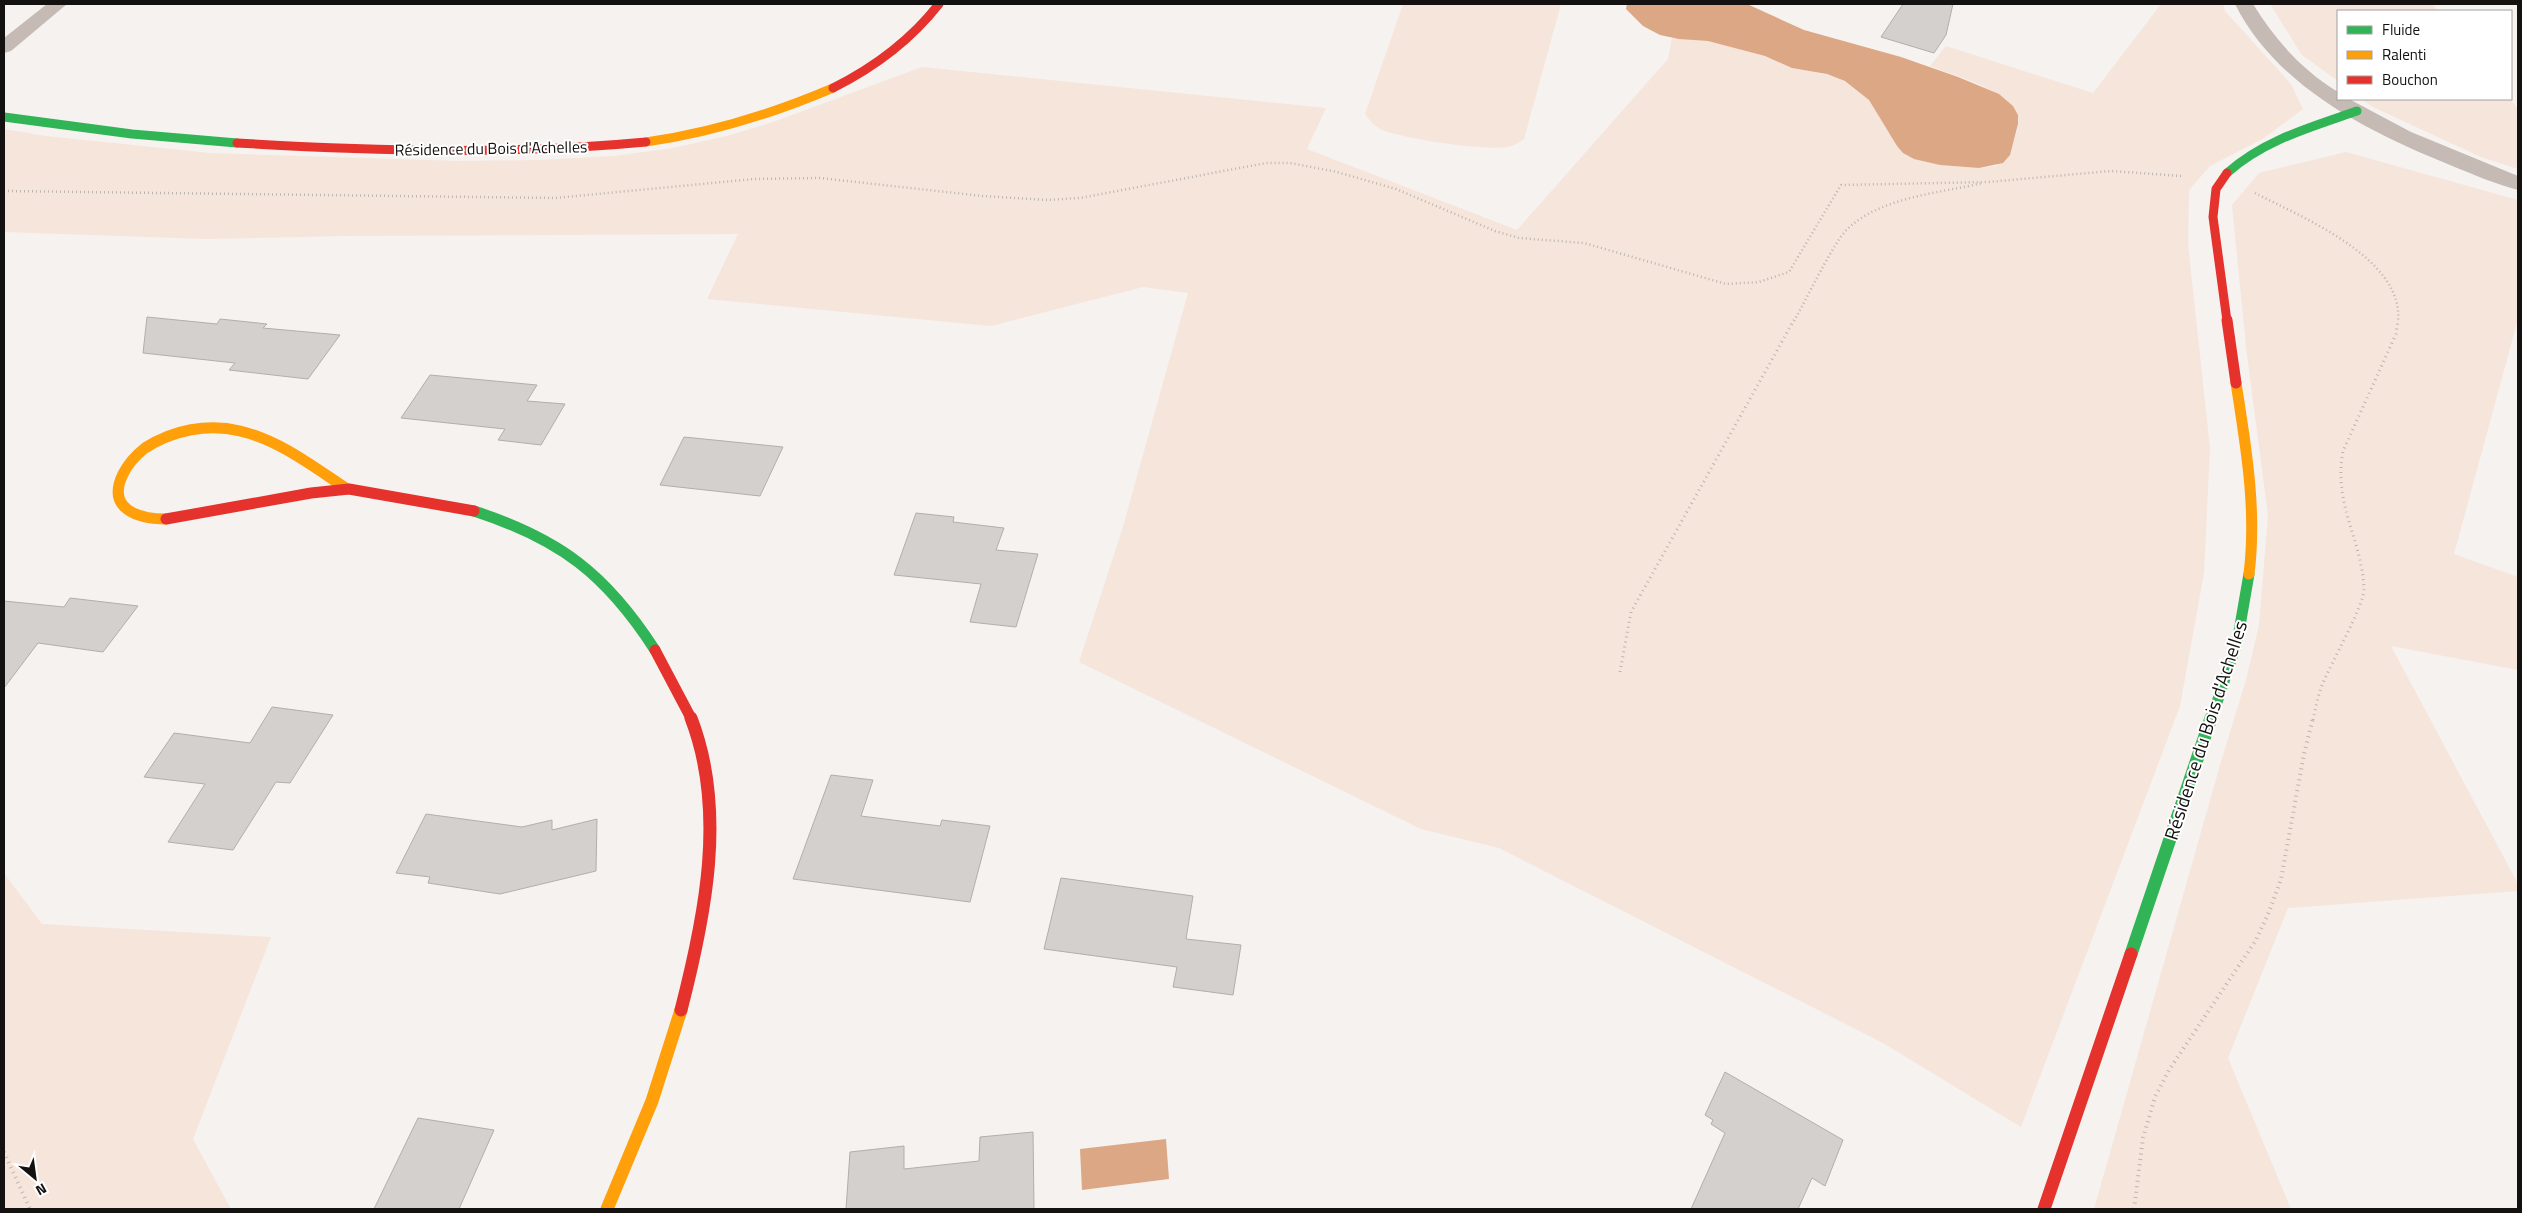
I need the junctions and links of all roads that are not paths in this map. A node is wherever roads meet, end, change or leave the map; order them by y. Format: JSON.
{"nodes":[{"id":1,"x":58,"y":4,"type":"edge"},
{"id":2,"x":939,"y":4,"type":"edge"},
{"id":3,"x":2244,"y":4,"type":"edge"},
{"id":4,"x":4,"y":47,"type":"edge"},
{"id":5,"x":2337,"y":100,"type":"edge"},
{"id":6,"x":2338,"y":100,"type":"edge"},
{"id":7,"x":2358,"y":111,"type":"junction"},
{"id":8,"x":4,"y":117,"type":"edge"},
{"id":9,"x":2518,"y":183,"type":"edge"},
{"id":10,"x":347,"y":489,"type":"junction"},
{"id":11,"x":607,"y":1209,"type":"edge"},
{"id":12,"x":2044,"y":1209,"type":"edge"}],
"edges":[{"from":1,"to":4,"type":"street"},
{"from":2,"to":8,"type":"street","name":"Résidence du Bois d'Achelles"},
{"from":3,"to":5,"type":"street"},
{"from":6,"to":7,"type":"street"},
{"from":7,"to":9,"type":"street"},
{"from":7,"to":12,"type":"street","name":"Résidence du Bois d'Achelles"},
{"from":10,"to":10,"type":"street"},
{"from":10,"to":11,"type":"street"}]}
